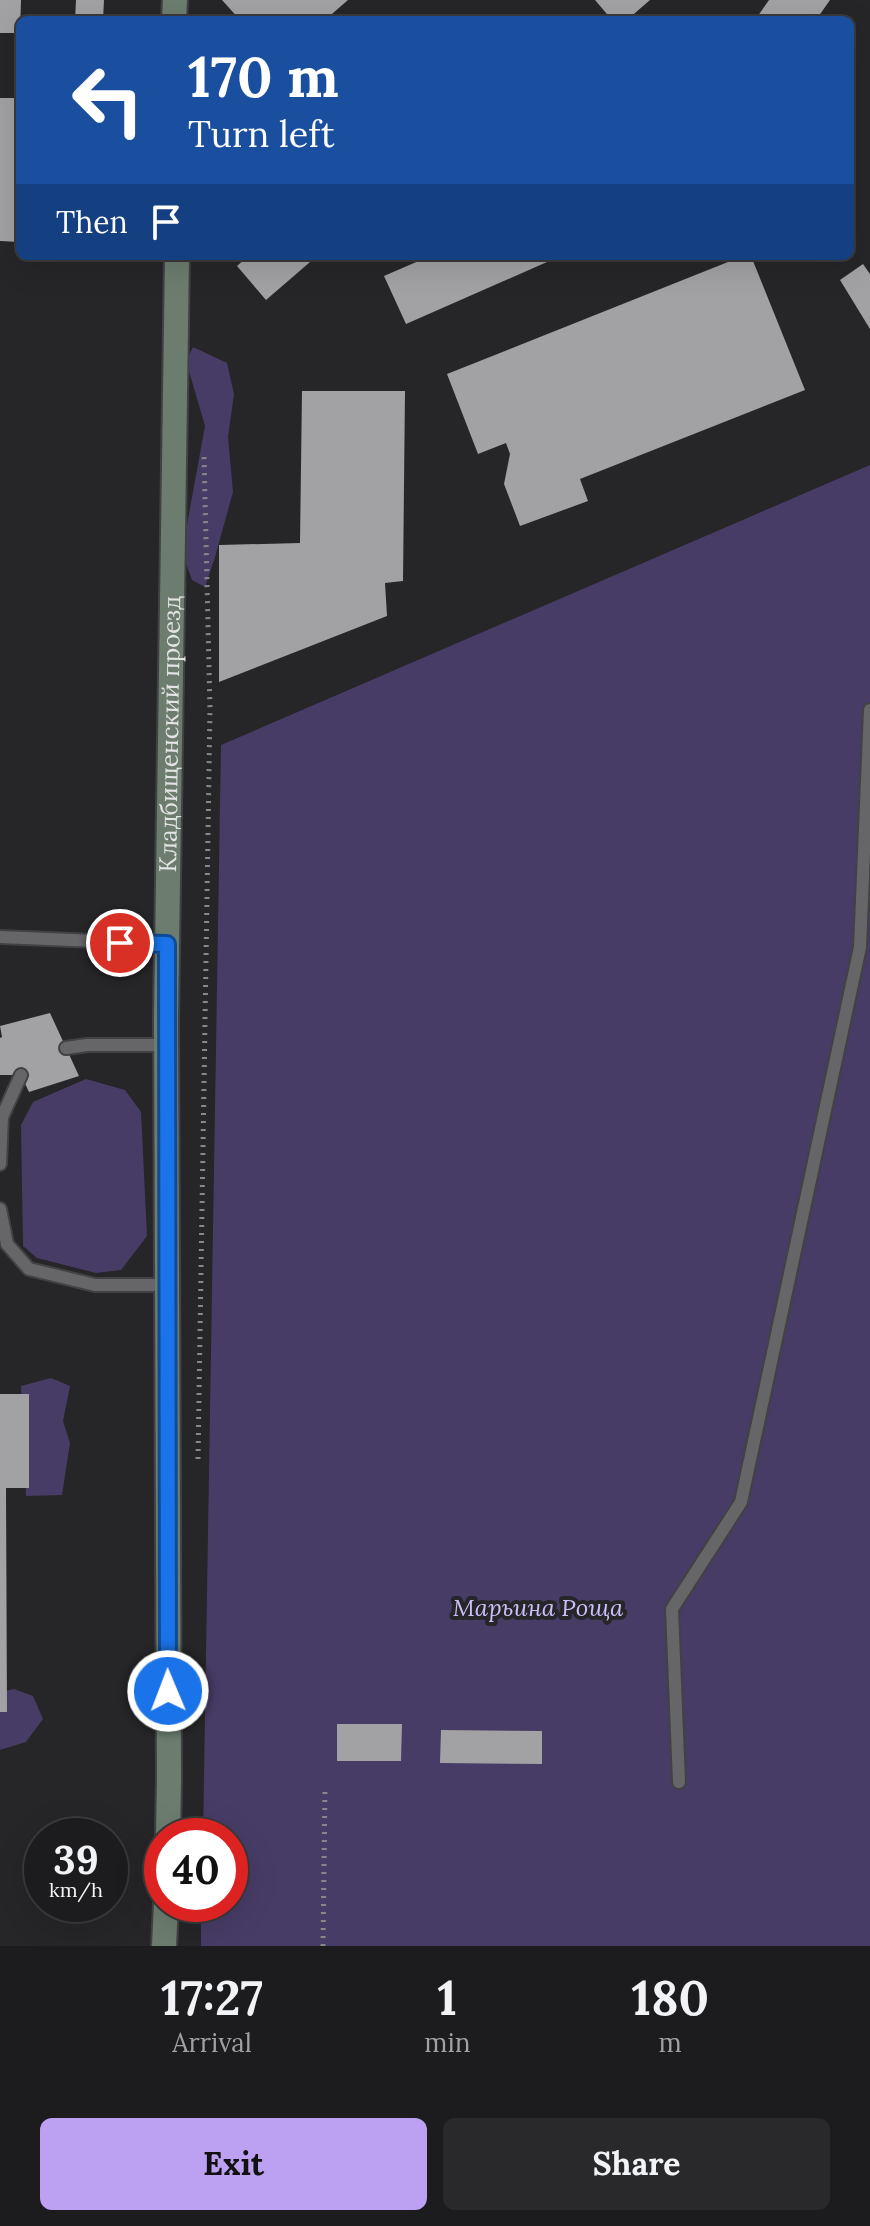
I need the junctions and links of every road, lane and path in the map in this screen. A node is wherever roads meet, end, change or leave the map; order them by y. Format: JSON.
{"nodes":[{"id":1,"x":177,"y":260,"type":"edge"},
{"id":2,"x":203,"y":442,"type":"dead end"},
{"id":3,"x":870,"y":710,"type":"edge"},
{"id":4,"x":0,"y":937,"type":"edge"},
{"id":5,"x":167,"y":944,"type":"junction"},
{"id":6,"x":166,"y":1045,"type":"junction"},
{"id":7,"x":66,"y":1048,"type":"dead end"},
{"id":8,"x":21,"y":1075,"type":"dead end"},
{"id":9,"x":0,"y":1164,"type":"edge"},
{"id":10,"x":0,"y":1209,"type":"edge"},
{"id":11,"x":168,"y":1285,"type":"junction"},
{"id":12,"x":197,"y":1467,"type":"dead end"},
{"id":13,"x":679,"y":1782,"type":"dead end"},
{"id":14,"x":325,"y":1787,"type":"dead end"},
{"id":15,"x":168,"y":1818,"type":"edge"},
{"id":16,"x":165,"y":1922,"type":"edge"},
{"id":17,"x":164,"y":1946,"type":"edge"},
{"id":18,"x":323,"y":1946,"type":"edge"}],
"edges":[{"from":1,"to":5,"type":"street","name":"Кладбищенский проезд"},
{"from":2,"to":12,"type":"path"},
{"from":3,"to":13,"type":"lane"},
{"from":4,"to":5,"type":"lane"},
{"from":5,"to":6,"type":"street","name":"Кладбищенский проезд"},
{"from":6,"to":7,"type":"lane"},
{"from":6,"to":11,"type":"street","name":"Кладбищенский проезд"},
{"from":8,"to":9,"type":"lane"},
{"from":10,"to":11,"type":"lane"},
{"from":11,"to":15,"type":"street","name":"Кладбищенский проезд"},
{"from":14,"to":18,"type":"path"},
{"from":16,"to":17,"type":"street"}]}
